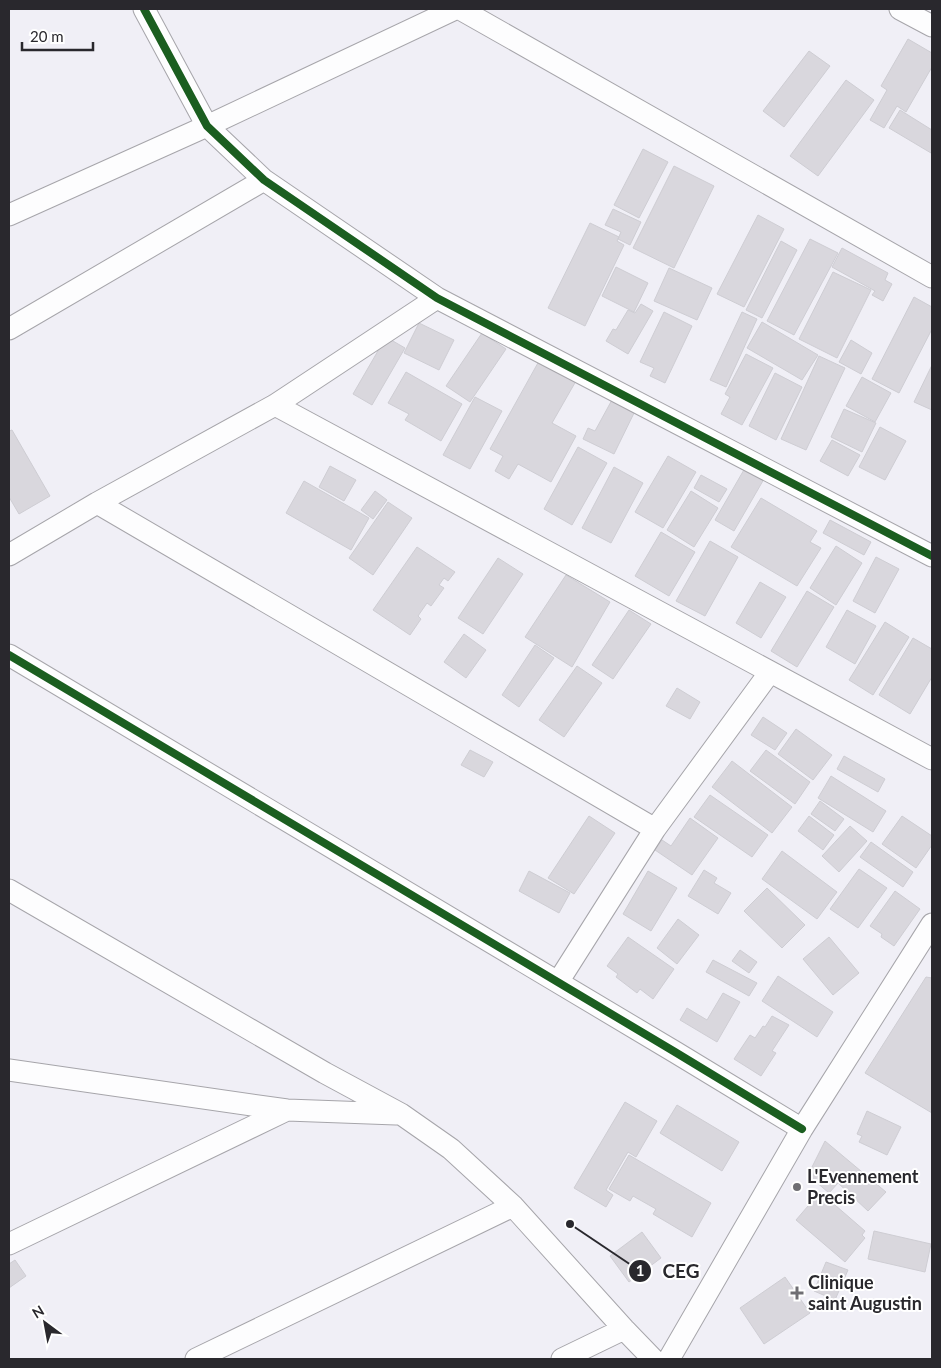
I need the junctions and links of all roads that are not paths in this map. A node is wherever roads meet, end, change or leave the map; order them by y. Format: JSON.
{"nodes":[{"id":1,"x":144,"y":9,"type":"edge"},
{"id":2,"x":454,"y":9,"type":"edge"},
{"id":3,"x":460,"y":9,"type":"edge"},
{"id":4,"x":900,"y":9,"type":"edge"},
{"id":5,"x":932,"y":26,"type":"edge"},
{"id":6,"x":207,"y":126,"type":"junction"},
{"id":7,"x":264,"y":180,"type":"junction"},
{"id":8,"x":9,"y":215,"type":"edge"},
{"id":9,"x":932,"y":277,"type":"edge"},
{"id":10,"x":437,"y":298,"type":"junction"},
{"id":11,"x":9,"y":329,"type":"edge"},
{"id":12,"x":275,"y":405,"type":"junction"},
{"id":13,"x":97,"y":504,"type":"junction"},
{"id":14,"x":9,"y":555,"type":"edge"},
{"id":15,"x":932,"y":556,"type":"edge"},
{"id":16,"x":9,"y":655,"type":"edge"},
{"id":17,"x":770,"y":672,"type":"junction"},
{"id":18,"x":932,"y":759,"type":"edge"},
{"id":19,"x":655,"y":829,"type":"junction"},
{"id":20,"x":9,"y":890,"type":"edge"},
{"id":21,"x":932,"y":924,"type":"edge"},
{"id":22,"x":558,"y":982,"type":"junction"},
{"id":23,"x":9,"y":1070,"type":"edge"},
{"id":24,"x":287,"y":1110,"type":"junction"},
{"id":25,"x":401,"y":1114,"type":"junction"},
{"id":26,"x":802,"y":1129,"type":"junction"},
{"id":27,"x":513,"y":1206,"type":"junction"},
{"id":28,"x":9,"y":1244,"type":"edge"},
{"id":29,"x":624,"y":1329,"type":"junction"},
{"id":30,"x":196,"y":1359,"type":"edge"},
{"id":31,"x":562,"y":1359,"type":"edge"},
{"id":32,"x":653,"y":1359,"type":"edge"},
{"id":33,"x":669,"y":1359,"type":"edge"}],
"edges":[{"from":1,"to":6,"type":"street"},
{"from":2,"to":6,"type":"street"},
{"from":3,"to":9,"type":"street"},
{"from":4,"to":5,"type":"street"},
{"from":6,"to":7,"type":"street"},
{"from":6,"to":8,"type":"street"},
{"from":7,"to":10,"type":"street"},
{"from":7,"to":11,"type":"street"},
{"from":10,"to":12,"type":"street"},
{"from":10,"to":15,"type":"street"},
{"from":12,"to":13,"type":"street"},
{"from":12,"to":17,"type":"street"},
{"from":13,"to":14,"type":"street"},
{"from":13,"to":19,"type":"street"},
{"from":16,"to":22,"type":"street"},
{"from":17,"to":18,"type":"street"},
{"from":17,"to":19,"type":"street"},
{"from":19,"to":22,"type":"street"},
{"from":20,"to":25,"type":"street"},
{"from":21,"to":26,"type":"street"},
{"from":22,"to":26,"type":"street"},
{"from":23,"to":24,"type":"street"},
{"from":24,"to":25,"type":"street"},
{"from":24,"to":28,"type":"street"},
{"from":25,"to":27,"type":"street"},
{"from":26,"to":33,"type":"street"},
{"from":27,"to":29,"type":"street"},
{"from":27,"to":30,"type":"street"},
{"from":29,"to":31,"type":"street"},
{"from":29,"to":32,"type":"street"}]}
